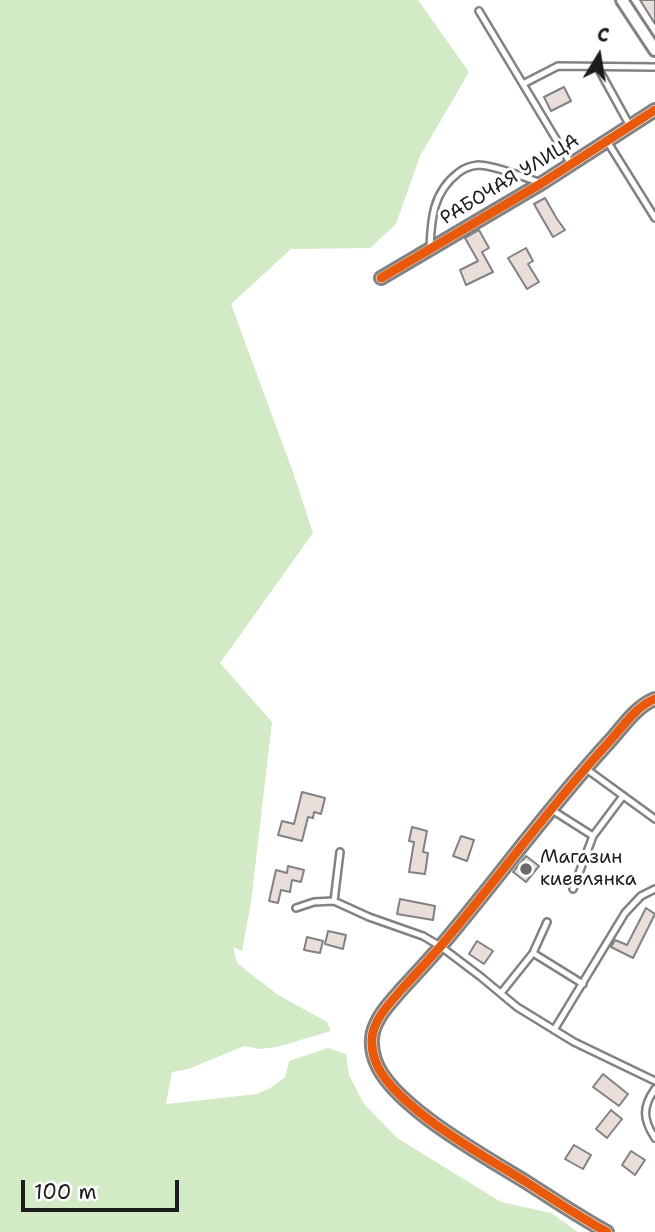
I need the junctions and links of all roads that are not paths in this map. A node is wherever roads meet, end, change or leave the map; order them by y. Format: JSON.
{"nodes":[{"id":1,"x":622,"y":0,"type":"edge"},
{"id":2,"x":479,"y":11,"type":"dead end"},
{"id":3,"x":655,"y":50,"type":"edge"},
{"id":4,"x":597,"y":66,"type":"junction"},
{"id":5,"x":655,"y":67,"type":"edge"},
{"id":6,"x":523,"y":84,"type":"junction"},
{"id":7,"x":655,"y":110,"type":"edge"},
{"id":8,"x":630,"y":126,"type":"junction"},
{"id":9,"x":607,"y":141,"type":"junction"},
{"id":10,"x":571,"y":164,"type":"junction"},
{"id":11,"x":542,"y":183,"type":"junction"},
{"id":12,"x":655,"y":218,"type":"edge"},
{"id":13,"x":430,"y":249,"type":"junction"},
{"id":14,"x":381,"y":278,"type":"dead end"},
{"id":15,"x":655,"y":699,"type":"edge"},
{"id":16,"x":585,"y":768,"type":"junction"},
{"id":17,"x":623,"y":796,"type":"junction"},
{"id":18,"x":551,"y":809,"type":"junction"},
{"id":19,"x":655,"y":820,"type":"edge"},
{"id":20,"x":593,"y":836,"type":"junction"},
{"id":21,"x":340,"y":852,"type":"dead end"},
{"id":22,"x":573,"y":889,"type":"dead end"},
{"id":23,"x":655,"y":889,"type":"edge"},
{"id":24,"x":334,"y":901,"type":"junction"},
{"id":25,"x":296,"y":908,"type":"dead end"},
{"id":26,"x":547,"y":922,"type":"dead end"},
{"id":27,"x":440,"y":946,"type":"junction"},
{"id":28,"x":533,"y":953,"type":"junction"},
{"id":29,"x":583,"y":984,"type":"junction"},
{"id":30,"x":501,"y":993,"type":"junction"},
{"id":31,"x":554,"y":1030,"type":"junction"},
{"id":32,"x":655,"y":1081,"type":"edge"},
{"id":33,"x":655,"y":1089,"type":"edge"},
{"id":34,"x":655,"y":1138,"type":"edge"},
{"id":35,"x":602,"y":1230,"type":"edge"}],
"edges":[{"from":1,"to":3,"type":"street"},
{"from":2,"to":6,"type":"lane"},
{"from":4,"to":5,"type":"lane"},
{"from":4,"to":6,"type":"lane"},
{"from":4,"to":8,"type":"lane"},
{"from":6,"to":10,"type":"lane"},
{"from":7,"to":8,"type":"street","name":"РАБОЧАЯ УЛИЦА"},
{"from":8,"to":9,"type":"street","name":"РАБОЧАЯ УЛИЦА"},
{"from":9,"to":10,"type":"street","name":"РАБОЧАЯ УЛИЦА"},
{"from":9,"to":12,"type":"lane"},
{"from":10,"to":11,"type":"street","name":"РАБОЧАЯ УЛИЦА"},
{"from":11,"to":13,"type":"street","name":"РАБОЧАЯ УЛИЦА"},
{"from":11,"to":13,"type":"lane"},
{"from":13,"to":14,"type":"street","name":"РАБОЧАЯ УЛИЦА"},
{"from":15,"to":16,"type":"street"},
{"from":16,"to":17,"type":"lane"},
{"from":16,"to":18,"type":"street"},
{"from":17,"to":19,"type":"lane"},
{"from":17,"to":20,"type":"lane"},
{"from":18,"to":20,"type":"lane"},
{"from":18,"to":27,"type":"street"},
{"from":20,"to":22,"type":"lane"},
{"from":21,"to":24,"type":"lane"},
{"from":23,"to":29,"type":"lane"},
{"from":24,"to":25,"type":"lane"},
{"from":24,"to":27,"type":"lane"},
{"from":26,"to":28,"type":"lane"},
{"from":27,"to":30,"type":"lane"},
{"from":27,"to":35,"type":"street"},
{"from":28,"to":29,"type":"lane"},
{"from":28,"to":30,"type":"lane"},
{"from":29,"to":31,"type":"lane"},
{"from":30,"to":31,"type":"lane"},
{"from":31,"to":32,"type":"lane"},
{"from":33,"to":34,"type":"lane"}]}
